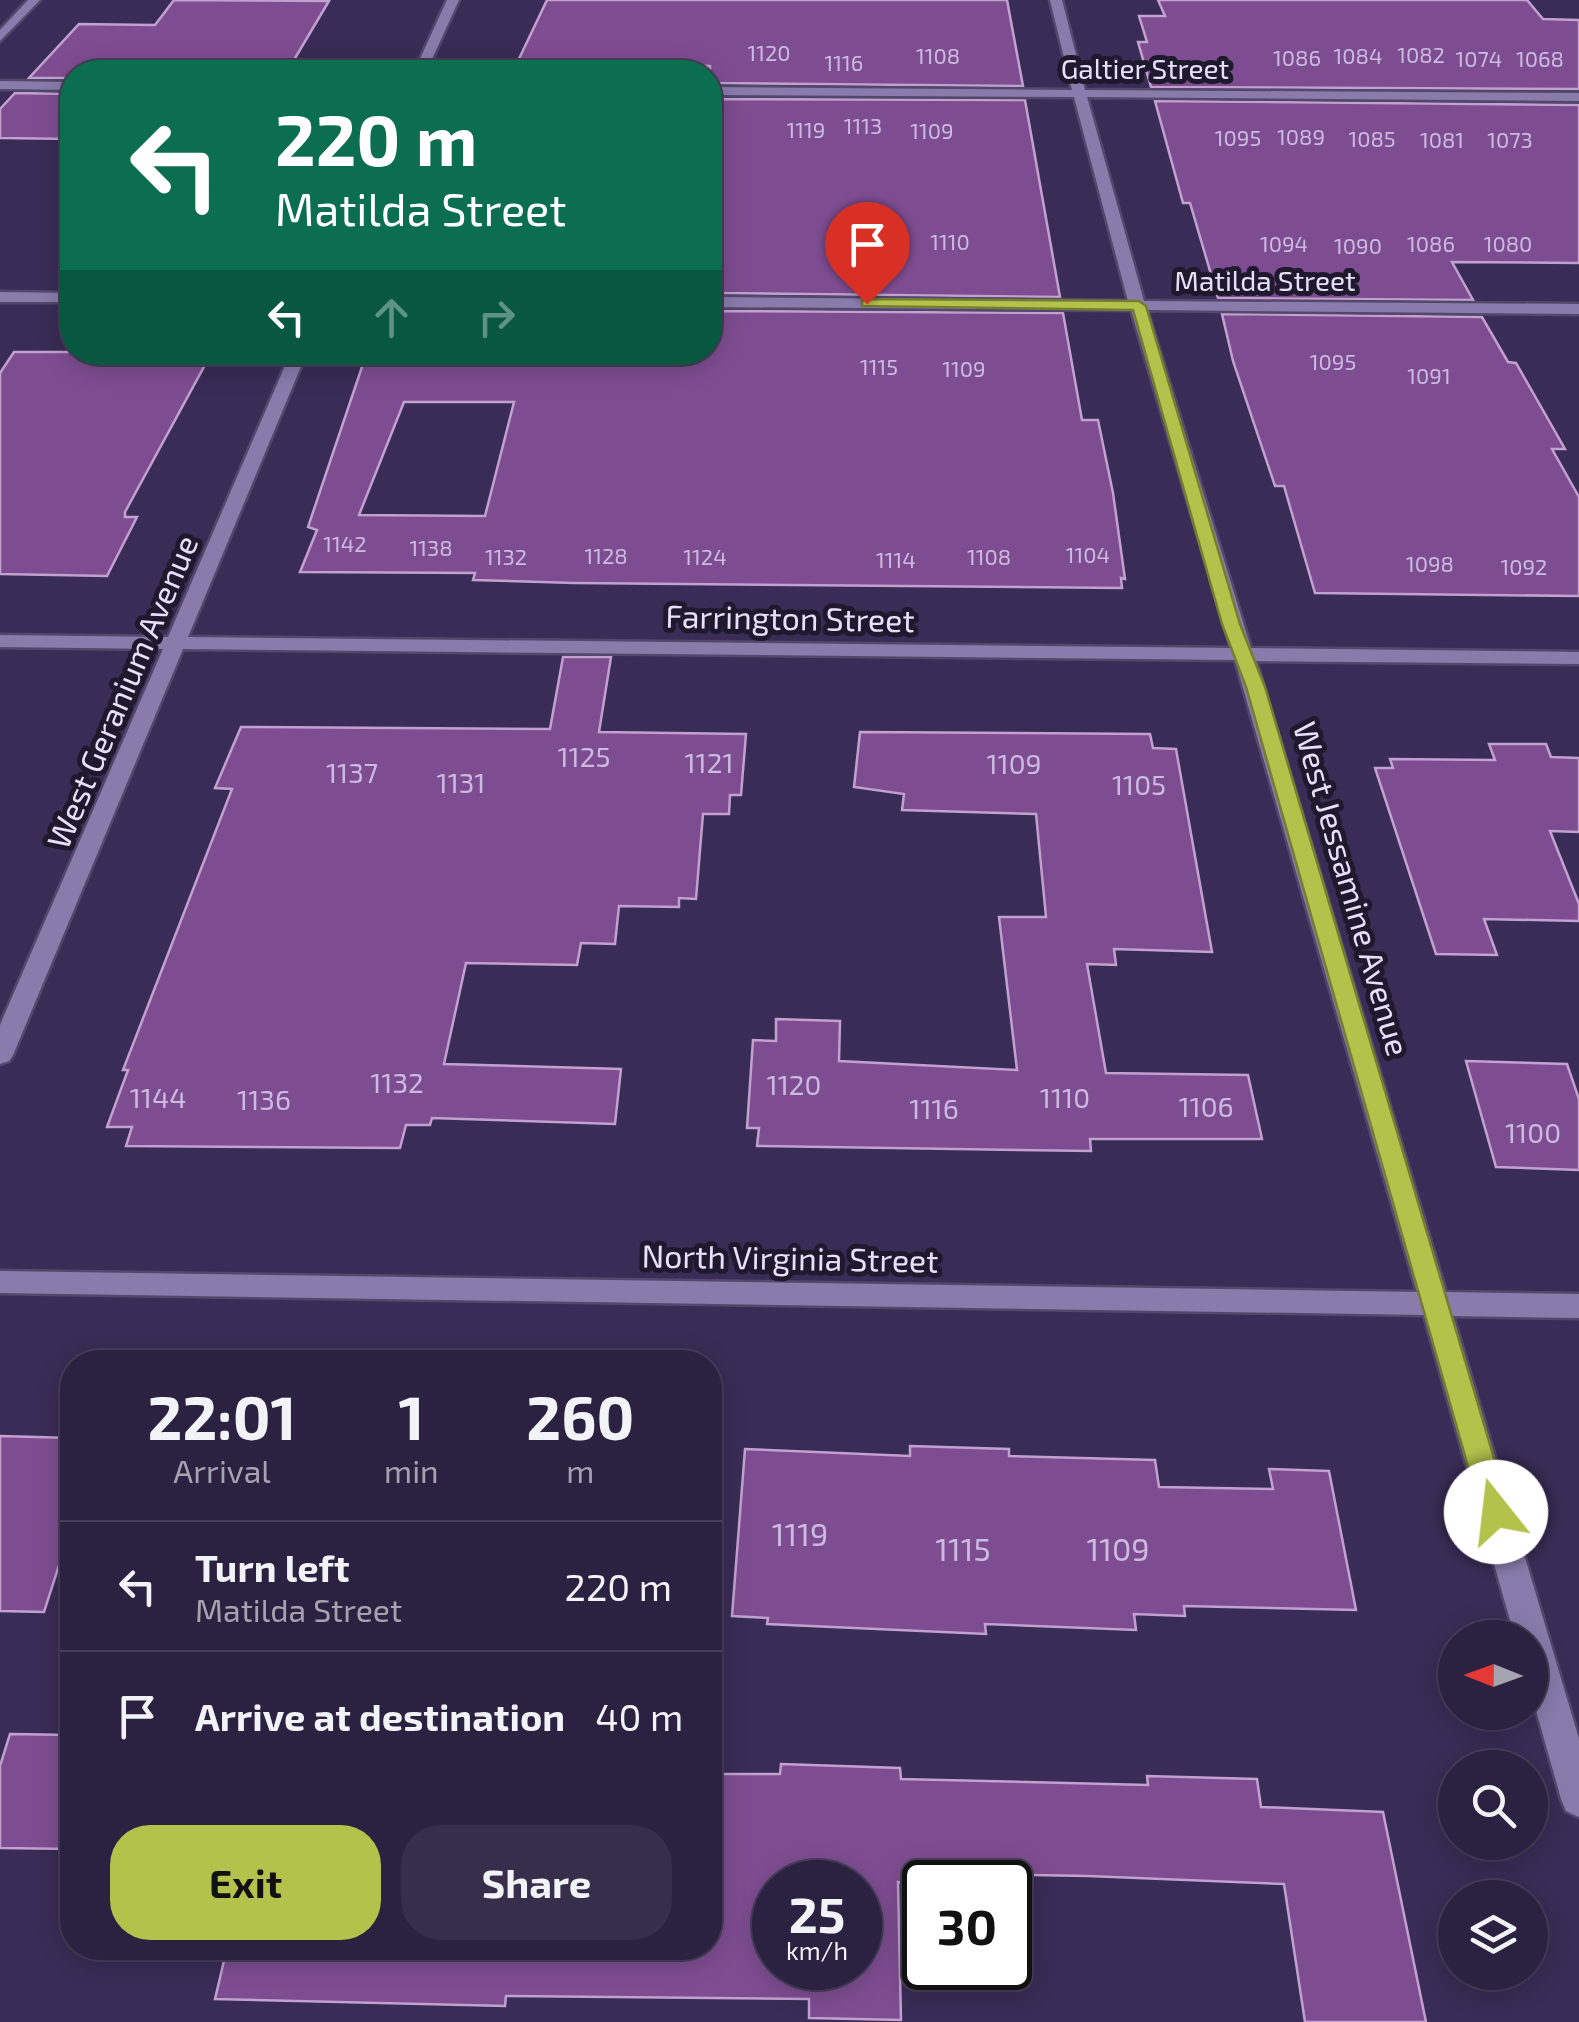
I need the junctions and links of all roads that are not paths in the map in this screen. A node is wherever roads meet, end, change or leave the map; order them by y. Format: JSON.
{"nodes":[{"id":1,"x":34,"y":0,"type":"edge"},
{"id":2,"x":452,"y":0,"type":"edge"},
{"id":3,"x":1056,"y":0,"type":"edge"},
{"id":4,"x":0,"y":36,"type":"edge"},
{"id":5,"x":425,"y":60,"type":"edge"},
{"id":6,"x":0,"y":85,"type":"edge"},
{"id":7,"x":60,"y":86,"type":"edge"},
{"id":8,"x":722,"y":91,"type":"edge"},
{"id":9,"x":1078,"y":94,"type":"junction"},
{"id":10,"x":1579,"y":98,"type":"edge"},
{"id":11,"x":0,"y":298,"type":"edge"},
{"id":12,"x":60,"y":298,"type":"edge"},
{"id":13,"x":722,"y":302,"type":"edge"},
{"id":14,"x":1139,"y":306,"type":"junction"},
{"id":15,"x":1579,"y":309,"type":"edge"},
{"id":16,"x":294,"y":365,"type":"edge"},
{"id":17,"x":0,"y":640,"type":"edge"},
{"id":18,"x":179,"y":641,"type":"junction"},
{"id":19,"x":1246,"y":655,"type":"junction"},
{"id":20,"x":1579,"y":658,"type":"edge"},
{"id":21,"x":0,"y":1054,"type":"edge"},
{"id":22,"x":0,"y":1282,"type":"edge"},
{"id":23,"x":1434,"y":1304,"type":"junction"},
{"id":24,"x":1579,"y":1306,"type":"edge"},
{"id":25,"x":1579,"y":1799,"type":"edge"}],
"edges":[{"from":1,"to":4,"type":"street"},
{"from":2,"to":5,"type":"street"},
{"from":3,"to":9,"type":"street","name":"West Jessamine Avenue"},
{"from":6,"to":7,"type":"street"},
{"from":8,"to":9,"type":"street","name":"Galtier Street"},
{"from":9,"to":10,"type":"street","name":"Galtier Street"},
{"from":9,"to":14,"type":"street","name":"West Jessamine Avenue"},
{"from":11,"to":12,"type":"street"},
{"from":13,"to":14,"type":"street","name":"Matilda Street"},
{"from":14,"to":15,"type":"street","name":"Matilda Street"},
{"from":14,"to":19,"type":"street","name":"West Jessamine Avenue"},
{"from":16,"to":18,"type":"street","name":"West Geranium Avenue"},
{"from":17,"to":18,"type":"street","name":"Farrington Street"},
{"from":18,"to":19,"type":"street","name":"Farrington Street"},
{"from":18,"to":21,"type":"street","name":"West Geranium Avenue"},
{"from":19,"to":20,"type":"street","name":"Farrington Street"},
{"from":19,"to":23,"type":"street","name":"West Jessamine Avenue"},
{"from":22,"to":23,"type":"street","name":"North Virginia Street"},
{"from":23,"to":24,"type":"street","name":"North Virginia Street"},
{"from":23,"to":25,"type":"street","name":"West Jessamine Avenue"}]}
